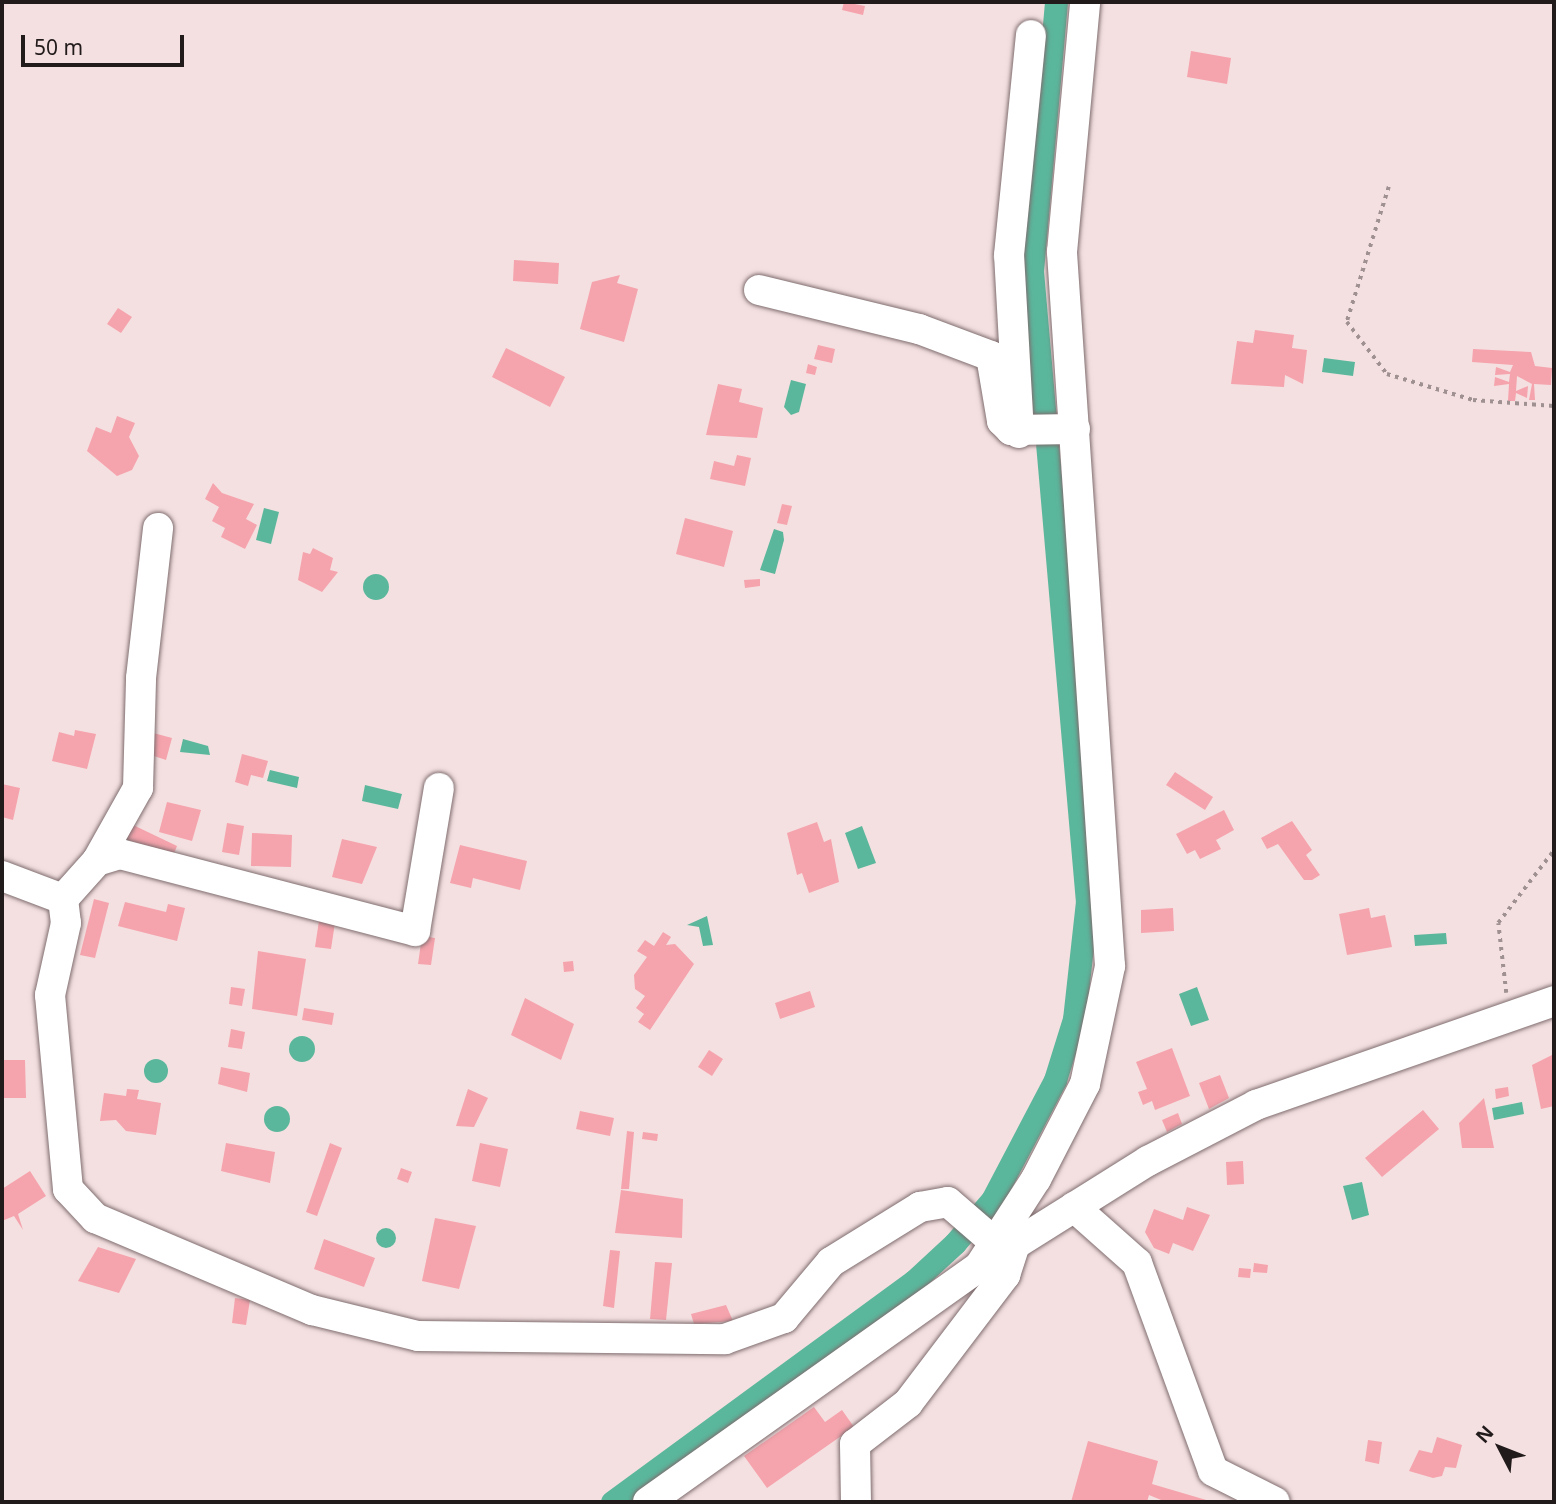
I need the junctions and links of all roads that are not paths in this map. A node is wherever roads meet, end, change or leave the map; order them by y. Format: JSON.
{"nodes":[{"id":1,"x":1085,"y":2,"type":"edge"},
{"id":2,"x":1031,"y":35,"type":"dead end"},
{"id":3,"x":759,"y":290,"type":"dead end"},
{"id":4,"x":1074,"y":429,"type":"junction"},
{"id":5,"x":1022,"y":434,"type":"junction"},
{"id":6,"x":158,"y":528,"type":"dead end"},
{"id":7,"x":439,"y":788,"type":"dead end"},
{"id":8,"x":97,"y":861,"type":"junction"},
{"id":9,"x":2,"y":876,"type":"edge"},
{"id":10,"x":63,"y":899,"type":"junction"},
{"id":11,"x":1554,"y":1001,"type":"edge"},
{"id":12,"x":1074,"y":1207,"type":"junction"},
{"id":13,"x":1004,"y":1243,"type":"junction"},
{"id":14,"x":648,"y":1502,"type":"edge"},
{"id":15,"x":856,"y":1502,"type":"edge"},
{"id":16,"x":1275,"y":1502,"type":"edge"}],
"edges":[{"from":1,"to":4,"type":"street"},
{"from":2,"to":5,"type":"street"},
{"from":3,"to":5,"type":"street"},
{"from":4,"to":5,"type":"street"},
{"from":4,"to":13,"type":"street"},
{"from":6,"to":8,"type":"street"},
{"from":7,"to":8,"type":"street"},
{"from":8,"to":10,"type":"street"},
{"from":9,"to":10,"type":"street"},
{"from":10,"to":13,"type":"street"},
{"from":11,"to":12,"type":"street"},
{"from":12,"to":13,"type":"street"},
{"from":12,"to":16,"type":"street"},
{"from":13,"to":14,"type":"street"},
{"from":13,"to":15,"type":"street"}]}
